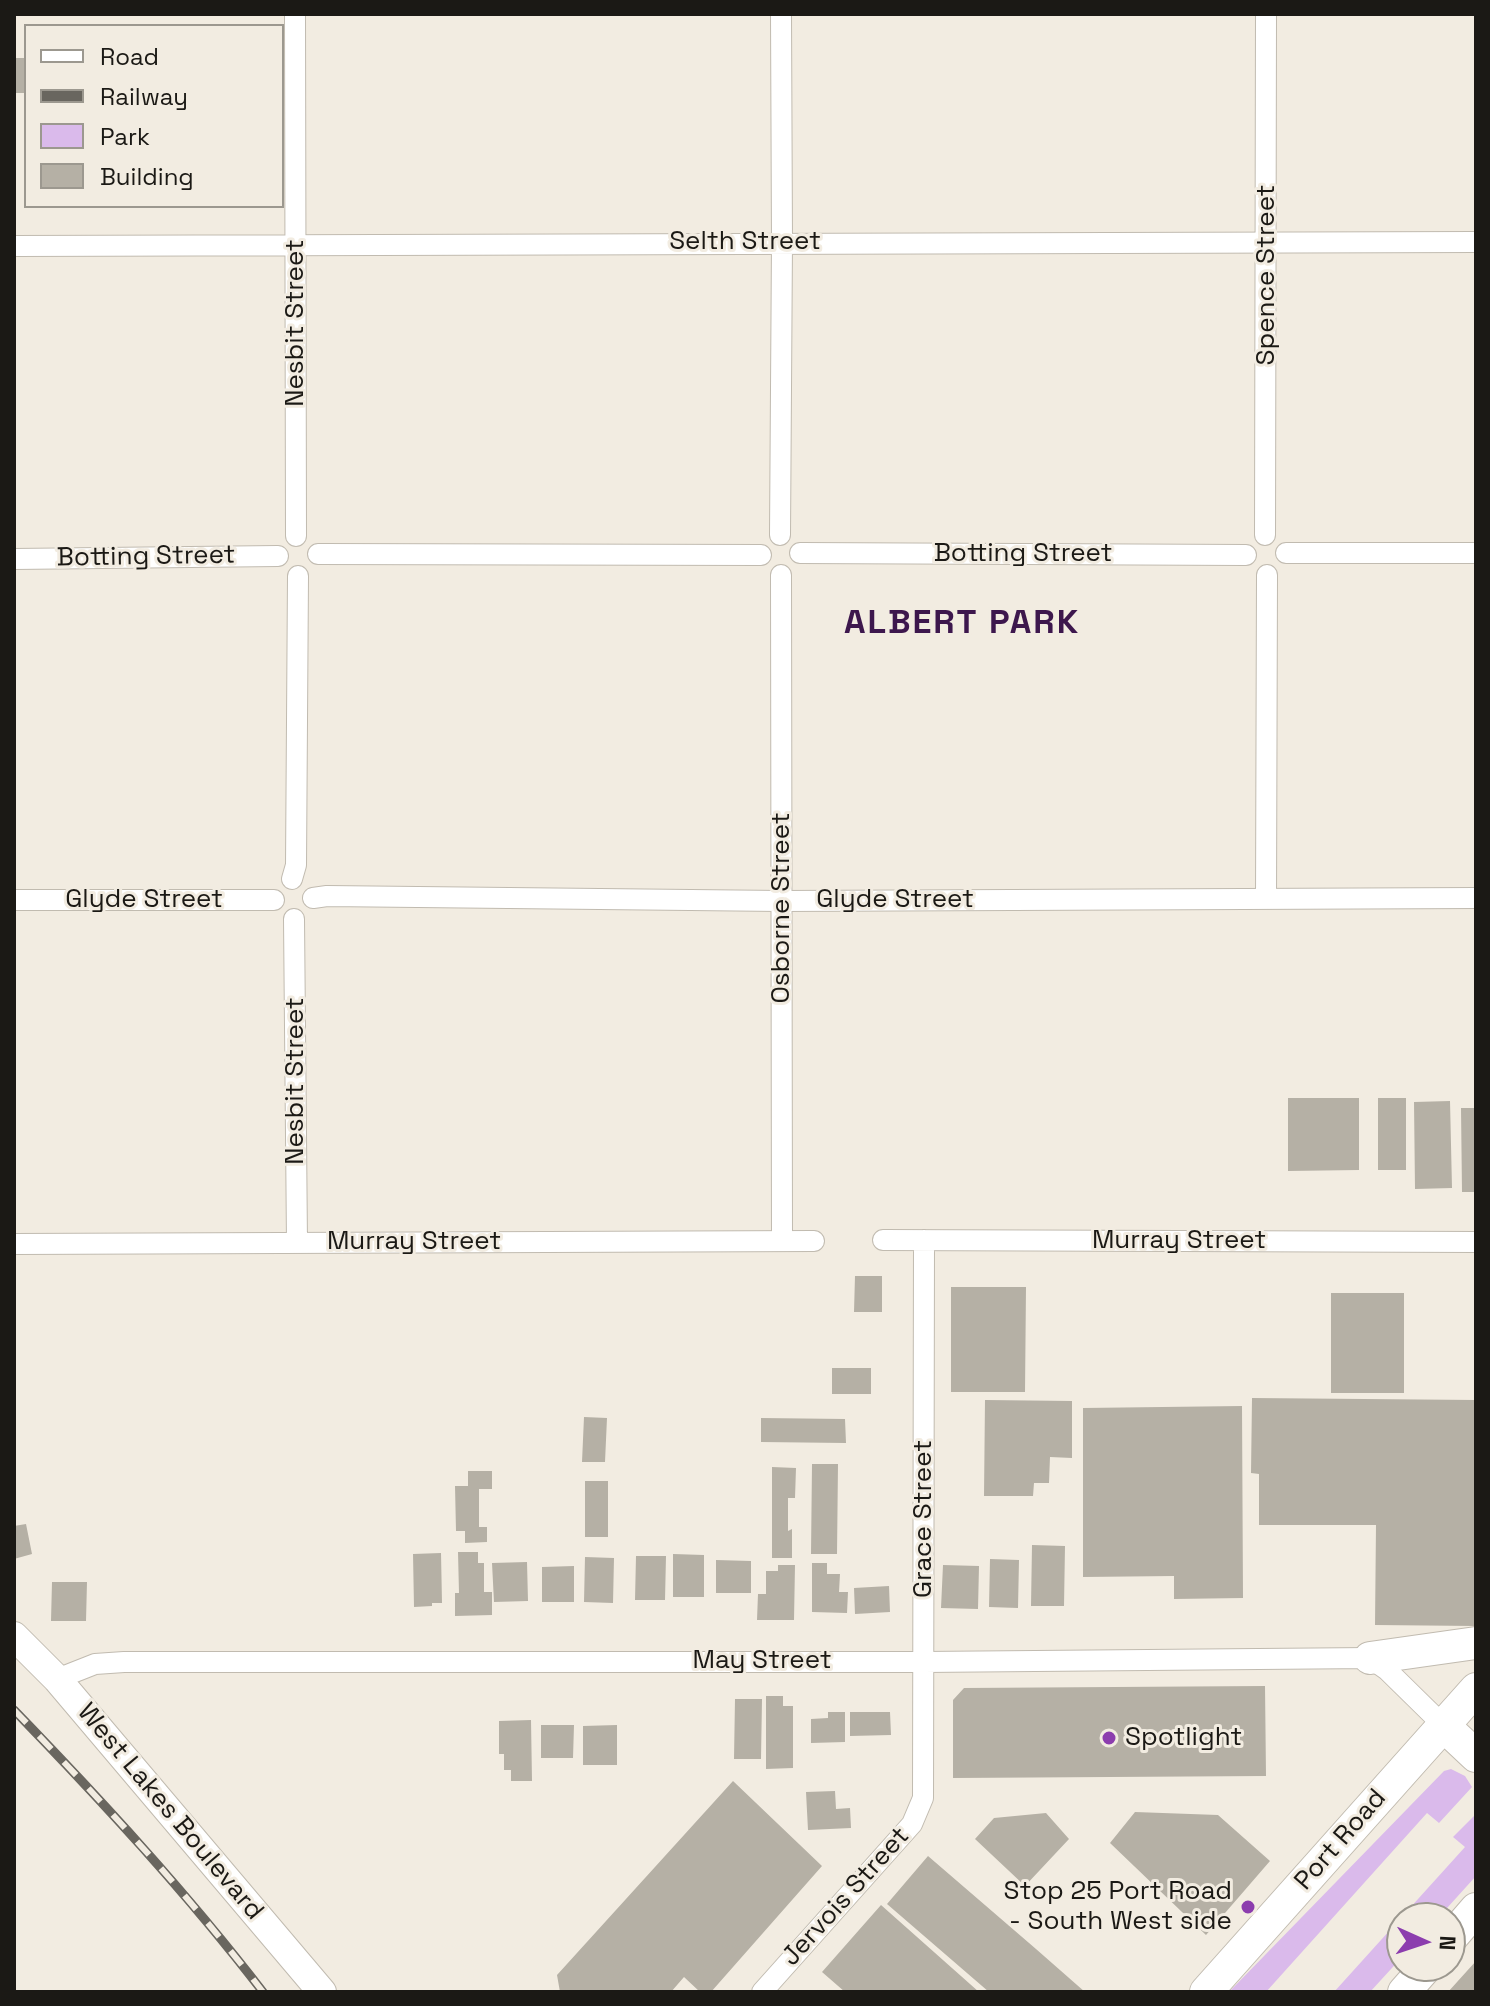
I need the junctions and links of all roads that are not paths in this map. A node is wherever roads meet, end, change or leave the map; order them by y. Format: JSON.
{"nodes":[{"id":1,"x":295,"y":14,"type":"edge"},
{"id":2,"x":781,"y":14,"type":"edge"},
{"id":3,"x":1266,"y":14,"type":"edge"},
{"id":4,"x":782,"y":242,"type":"junction"},
{"id":5,"x":1267,"y":242,"type":"junction"},
{"id":6,"x":1476,"y":242,"type":"edge"},
{"id":7,"x":296,"y":243,"type":"junction"},
{"id":8,"x":14,"y":246,"type":"edge"},
{"id":9,"x":780,"y":535,"type":"junction"},
{"id":10,"x":1265,"y":535,"type":"junction"},
{"id":11,"x":296,"y":536,"type":"junction"},
{"id":12,"x":800,"y":553,"type":"junction"},
{"id":13,"x":1286,"y":553,"type":"junction"},
{"id":14,"x":1476,"y":553,"type":"edge"},
{"id":15,"x":318,"y":554,"type":"junction"},
{"id":16,"x":761,"y":555,"type":"junction"},
{"id":17,"x":1246,"y":555,"type":"junction"},
{"id":18,"x":278,"y":556,"type":"junction"},
{"id":19,"x":14,"y":559,"type":"edge"},
{"id":20,"x":781,"y":575,"type":"junction"},
{"id":21,"x":1267,"y":575,"type":"junction"},
{"id":22,"x":298,"y":576,"type":"junction"},
{"id":23,"x":292,"y":879,"type":"junction"},
{"id":24,"x":313,"y":898,"type":"junction"},
{"id":25,"x":1266,"y":898,"type":"junction"},
{"id":26,"x":1476,"y":898,"type":"edge"},
{"id":27,"x":14,"y":900,"type":"edge"},
{"id":28,"x":274,"y":900,"type":"junction"},
{"id":29,"x":781,"y":901,"type":"junction"},
{"id":30,"x":294,"y":919,"type":"junction"},
{"id":31,"x":883,"y":1240,"type":"dead end"},
{"id":32,"x":924,"y":1240,"type":"junction"},
{"id":33,"x":782,"y":1241,"type":"junction"},
{"id":34,"x":814,"y":1241,"type":"dead end"},
{"id":35,"x":1476,"y":1242,"type":"edge"},
{"id":36,"x":297,"y":1243,"type":"junction"},
{"id":37,"x":14,"y":1244,"type":"edge"},
{"id":38,"x":14,"y":1636,"type":"edge"},
{"id":39,"x":1476,"y":1643,"type":"edge"},
{"id":40,"x":1370,"y":1658,"type":"junction"},
{"id":41,"x":924,"y":1662,"type":"junction"},
{"id":42,"x":57,"y":1679,"type":"junction"},
{"id":43,"x":1476,"y":1689,"type":"edge"},
{"id":44,"x":1443,"y":1725,"type":"junction"},
{"id":45,"x":1476,"y":1756,"type":"edge"},
{"id":46,"x":923,"y":1798,"type":"joint"},
{"id":47,"x":322,"y":1992,"type":"edge"},
{"id":48,"x":762,"y":1992,"type":"edge"},
{"id":49,"x":1206,"y":1992,"type":"edge"}],
"edges":[{"from":1,"to":7,"type":"street","name":"Nesbit Street"},
{"from":2,"to":4,"type":"street"},
{"from":3,"to":5,"type":"street","name":"Spence Street"},
{"from":4,"to":5,"type":"street","name":"Selth Street"},
{"from":4,"to":7,"type":"street","name":"Selth Street"},
{"from":4,"to":9,"type":"street"},
{"from":5,"to":6,"type":"street","name":"Selth Street"},
{"from":5,"to":10,"type":"street","name":"Spence Street"},
{"from":7,"to":8,"type":"street","name":"Selth Street"},
{"from":7,"to":11,"type":"street","name":"Nesbit Street"},
{"from":9,"to":12,"type":"street"},
{"from":9,"to":16,"type":"street"},
{"from":10,"to":13,"type":"street"},
{"from":10,"to":17,"type":"street"},
{"from":11,"to":15,"type":"street"},
{"from":11,"to":18,"type":"street"},
{"from":12,"to":17,"type":"street","name":"Botting Street"},
{"from":12,"to":20,"type":"street"},
{"from":13,"to":14,"type":"street"},
{"from":13,"to":21,"type":"street"},
{"from":15,"to":16,"type":"street"},
{"from":15,"to":22,"type":"street"},
{"from":16,"to":20,"type":"street"},
{"from":17,"to":21,"type":"street"},
{"from":18,"to":19,"type":"street","name":"Botting Street"},
{"from":18,"to":22,"type":"street"},
{"from":20,"to":29,"type":"street","name":"Osborne Street"},
{"from":21,"to":25,"type":"street"},
{"from":22,"to":23,"type":"street"},
{"from":23,"to":24,"type":"street"},
{"from":23,"to":28,"type":"street"},
{"from":24,"to":29,"type":"street","name":"Glyde Street"},
{"from":24,"to":30,"type":"street"},
{"from":25,"to":26,"type":"street","name":"Glyde Street"},
{"from":25,"to":29,"type":"street","name":"Glyde Street"},
{"from":27,"to":28,"type":"street","name":"Glyde Street"},
{"from":28,"to":30,"type":"street"},
{"from":29,"to":33,"type":"street","name":"Osborne Street"},
{"from":30,"to":36,"type":"street","name":"Nesbit Street"},
{"from":31,"to":32,"type":"street","name":"Murray Street"},
{"from":32,"to":35,"type":"street","name":"Murray Street"},
{"from":32,"to":41,"type":"street","name":"Grace Street"},
{"from":33,"to":34,"type":"street","name":"Murray Street"},
{"from":33,"to":36,"type":"street","name":"Murray Street"},
{"from":36,"to":37,"type":"street","name":"Murray Street"},
{"from":38,"to":42,"type":"main road","name":"West Lakes Boulevard"},
{"from":39,"to":40,"type":"highway"},
{"from":40,"to":41,"type":"street","name":"May Street"},
{"from":40,"to":44,"type":"street"},
{"from":41,"to":42,"type":"street","name":"May Street"},
{"from":41,"to":46,"type":"street","name":"Grace Street"},
{"from":42,"to":47,"type":"main road","name":"West Lakes Boulevard"},
{"from":43,"to":44,"type":"highway","name":"Port Road"},
{"from":44,"to":45,"type":"highway"},
{"from":44,"to":49,"type":"highway","name":"Port Road"},
{"from":46,"to":48,"type":"street","name":"Jervois Street"}]}
